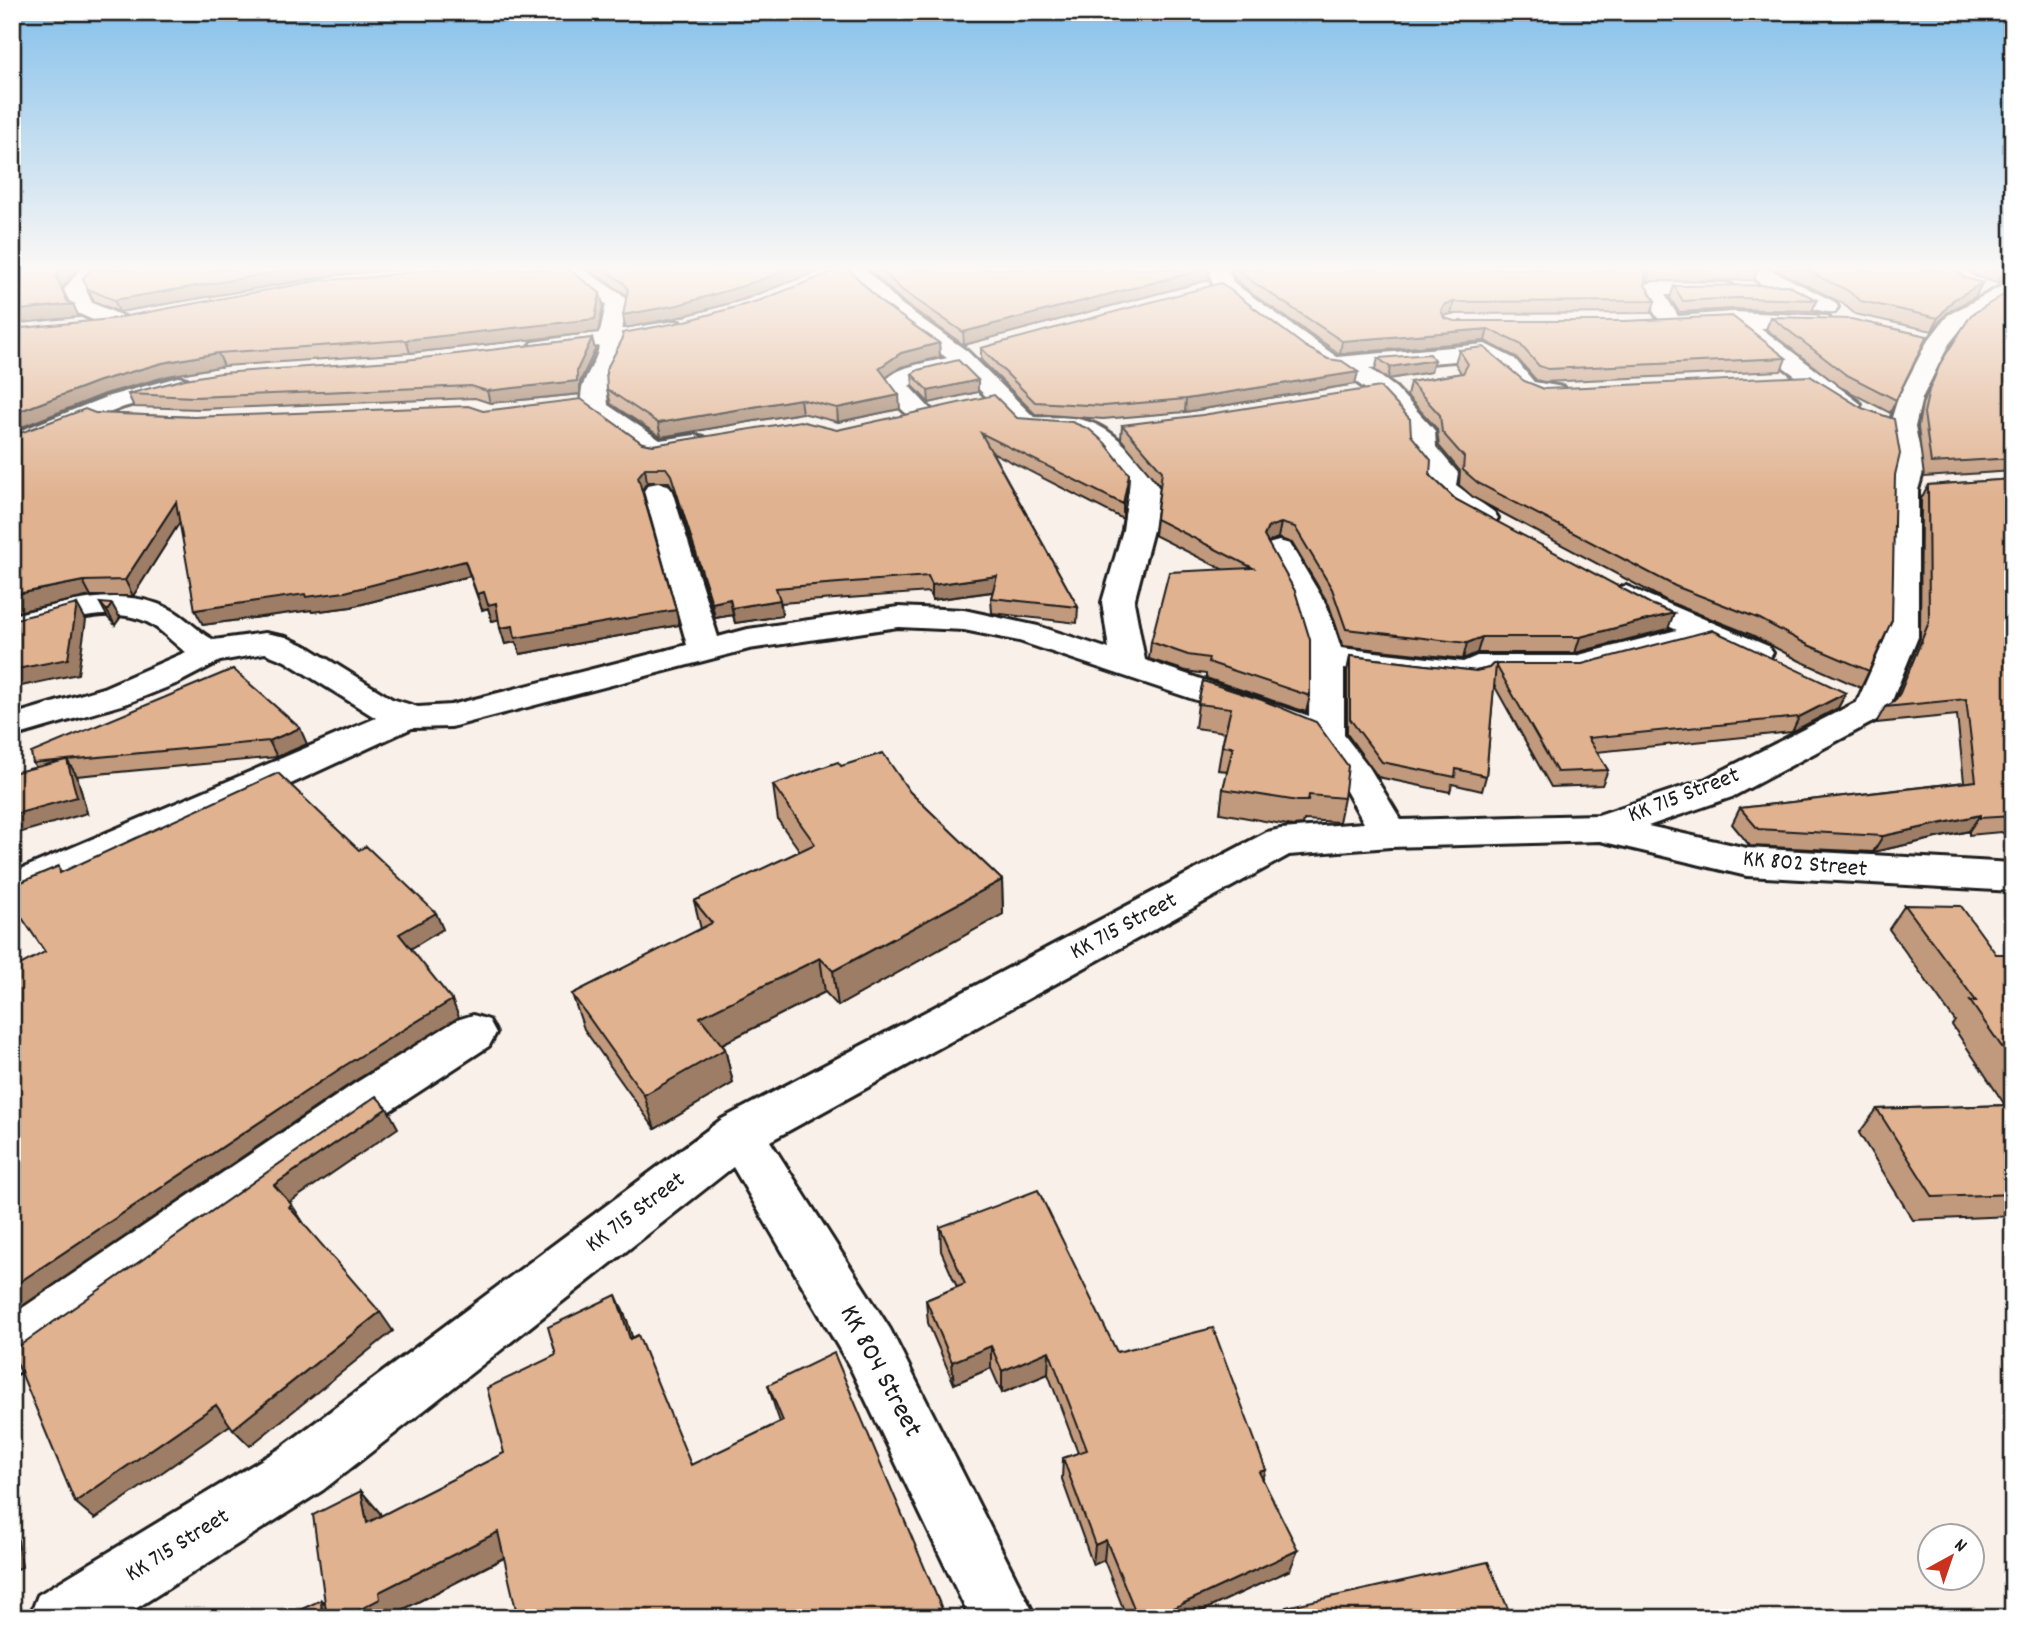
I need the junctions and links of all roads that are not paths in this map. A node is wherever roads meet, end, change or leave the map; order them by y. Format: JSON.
{"nodes":[{"id":1,"x":559,"y":345,"type":"edge"},
{"id":2,"x":611,"y":345,"type":"edge"},
{"id":3,"x":953,"y":345,"type":"edge"},
{"id":4,"x":1304,"y":345,"type":"edge"},
{"id":5,"x":1771,"y":345,"type":"edge"},
{"id":6,"x":1923,"y":345,"type":"edge"},
{"id":7,"x":517,"y":350,"type":"edge"},
{"id":8,"x":970,"y":355,"type":"junction"},
{"id":9,"x":1436,"y":355,"type":"junction"},
{"id":10,"x":1346,"y":363,"type":"junction"},
{"id":11,"x":1450,"y":379,"type":"edge"},
{"id":12,"x":1810,"y":379,"type":"junction"},
{"id":13,"x":201,"y":380,"type":"edge"},
{"id":14,"x":1774,"y":381,"type":"edge"},
{"id":15,"x":1395,"y":387,"type":"junction"},
{"id":16,"x":1576,"y":390,"type":"edge"},
{"id":17,"x":1352,"y":393,"type":"edge"},
{"id":18,"x":594,"y":402,"type":"junction"},
{"id":19,"x":569,"y":405,"type":"edge"},
{"id":20,"x":951,"y":410,"type":"edge"},
{"id":21,"x":83,"y":415,"type":"junction"},
{"id":22,"x":924,"y":416,"type":"junction"},
{"id":23,"x":148,"y":418,"type":"edge"},
{"id":24,"x":1882,"y":420,"type":"junction"},
{"id":25,"x":892,"y":423,"type":"edge"},
{"id":26,"x":1126,"y":429,"type":"edge"},
{"id":27,"x":1089,"y":430,"type":"junction"},
{"id":28,"x":723,"y":437,"type":"edge"},
{"id":29,"x":12,"y":443,"type":"edge"},
{"id":30,"x":658,"y":491,"type":"dead end"},
{"id":31,"x":1513,"y":534,"type":"edge"},
{"id":32,"x":1279,"y":550,"type":"dead end"},
{"id":33,"x":1605,"y":585,"type":"edge"},
{"id":34,"x":12,"y":625,"type":"edge"},
{"id":35,"x":1709,"y":632,"type":"junction"},
{"id":36,"x":705,"y":650,"type":"junction"},
{"id":37,"x":214,"y":651,"type":"junction"},
{"id":38,"x":1327,"y":656,"type":"junction"},
{"id":39,"x":1775,"y":664,"type":"edge"},
{"id":40,"x":1129,"y":667,"type":"junction"},
{"id":41,"x":407,"y":717,"type":"junction"},
{"id":42,"x":12,"y":726,"type":"edge"},
{"id":43,"x":1326,"y":736,"type":"junction"},
{"id":44,"x":1600,"y":828,"type":"junction"},
{"id":45,"x":1390,"y":834,"type":"junction"},
{"id":46,"x":2013,"y":877,"type":"edge"},
{"id":47,"x":12,"y":890,"type":"edge"},
{"id":48,"x":473,"y":1033,"type":"dead end"},
{"id":49,"x":739,"y":1134,"type":"junction"},
{"id":50,"x":12,"y":1348,"type":"edge"},
{"id":51,"x":61,"y":1618,"type":"edge"},
{"id":52,"x":1004,"y":1618,"type":"edge"}],
"edges":[{"from":1,"to":7,"type":"street"},
{"from":2,"to":18,"type":"street"},
{"from":3,"to":8,"type":"street"},
{"from":4,"to":10,"type":"street"},
{"from":5,"to":12,"type":"street"},
{"from":6,"to":24,"type":"street","name":"KK 715 Street"},
{"from":8,"to":22,"type":"street"},
{"from":8,"to":27,"type":"street"},
{"from":9,"to":10,"type":"street"},
{"from":9,"to":11,"type":"street"},
{"from":9,"to":16,"type":"street"},
{"from":10,"to":15,"type":"street"},
{"from":12,"to":14,"type":"street"},
{"from":12,"to":24,"type":"street"},
{"from":13,"to":21,"type":"street"},
{"from":15,"to":17,"type":"street"},
{"from":15,"to":31,"type":"street"},
{"from":18,"to":19,"type":"street"},
{"from":18,"to":28,"type":"street"},
{"from":20,"to":22,"type":"street"},
{"from":21,"to":23,"type":"street"},
{"from":21,"to":29,"type":"street"},
{"from":22,"to":25,"type":"street"},
{"from":24,"to":44,"type":"street","name":"KK 715 Street"},
{"from":26,"to":27,"type":"street"},
{"from":27,"to":40,"type":"street"},
{"from":30,"to":36,"type":"street"},
{"from":32,"to":38,"type":"street"},
{"from":33,"to":35,"type":"street"},
{"from":34,"to":37,"type":"street"},
{"from":35,"to":38,"type":"street"},
{"from":35,"to":39,"type":"street"},
{"from":36,"to":40,"type":"street"},
{"from":36,"to":41,"type":"street"},
{"from":37,"to":41,"type":"street"},
{"from":37,"to":42,"type":"street"},
{"from":38,"to":43,"type":"street"},
{"from":40,"to":43,"type":"street"},
{"from":41,"to":47,"type":"street"},
{"from":43,"to":45,"type":"street"},
{"from":44,"to":45,"type":"street","name":"KK 715 Street"},
{"from":44,"to":46,"type":"street","name":"KK 802 Street"},
{"from":45,"to":49,"type":"street","name":"KK 715 Street"},
{"from":48,"to":50,"type":"street"},
{"from":49,"to":51,"type":"street","name":"KK 715 Street"},
{"from":49,"to":52,"type":"street","name":"KK 804 Street"}]}
